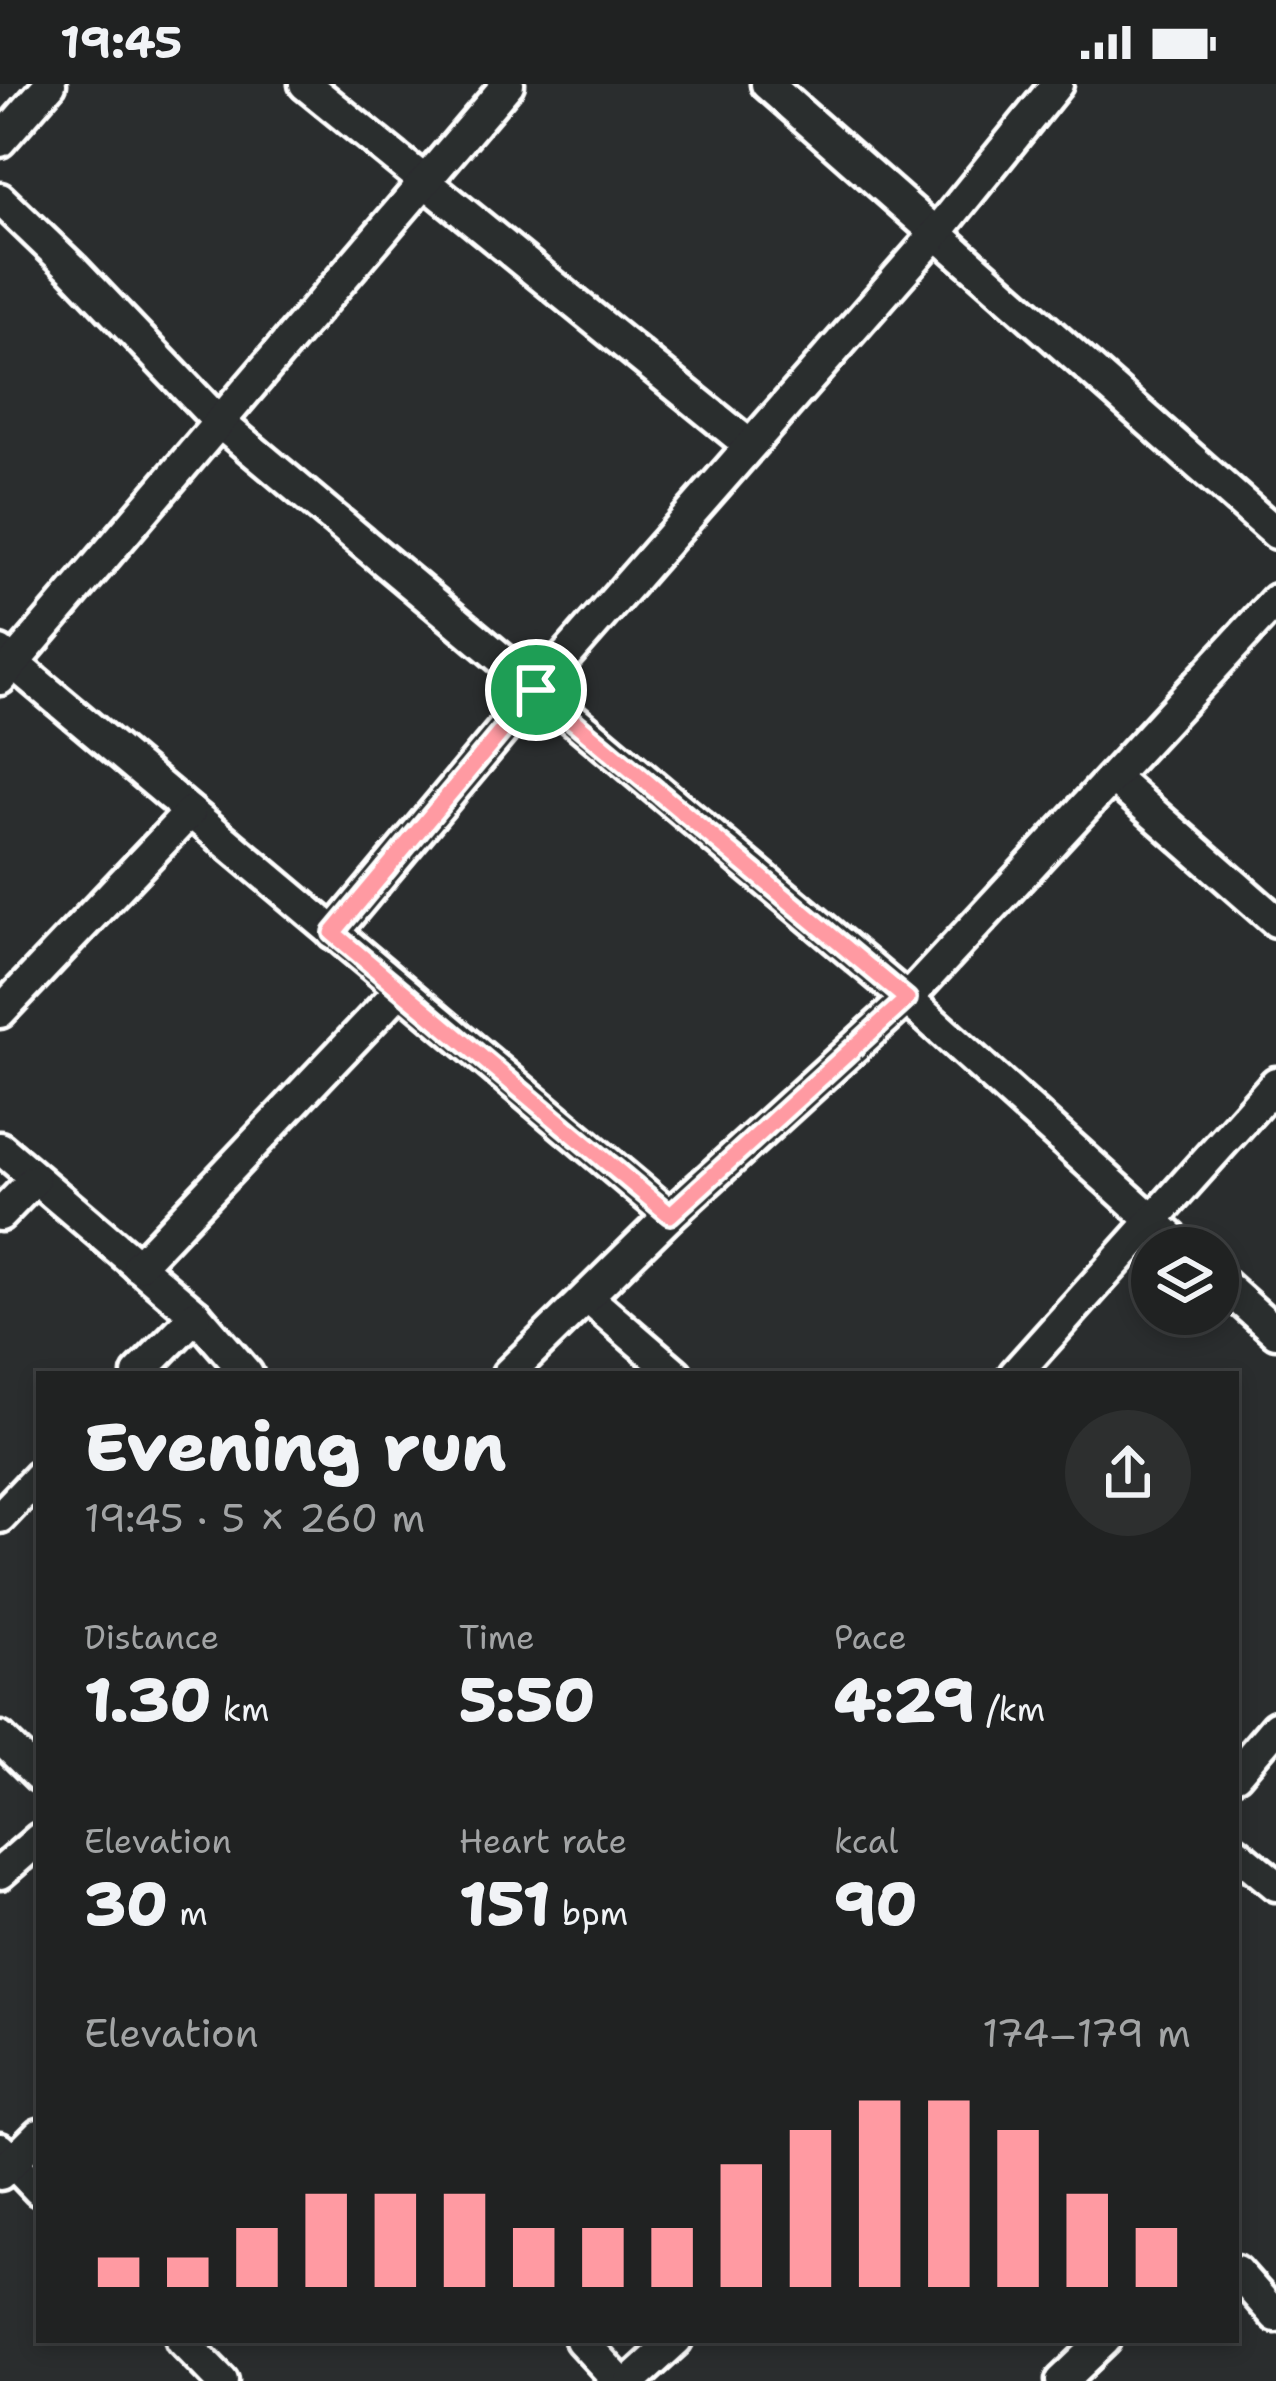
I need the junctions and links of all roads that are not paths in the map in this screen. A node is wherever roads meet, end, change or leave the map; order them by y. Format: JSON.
{"nodes":[{"id":1,"x":50,"y":84,"type":"edge"},
{"id":2,"x":305,"y":84,"type":"edge"},
{"id":3,"x":508,"y":84,"type":"edge"},
{"id":4,"x":1057,"y":84,"type":"edge"},
{"id":5,"x":776,"y":87,"type":"edge"},
{"id":6,"x":0,"y":142,"type":"edge"},
{"id":7,"x":427,"y":183,"type":"junction"},
{"id":8,"x":0,"y":199,"type":"edge"},
{"id":9,"x":934,"y":236,"type":"junction"},
{"id":10,"x":220,"y":423,"type":"junction"},
{"id":11,"x":748,"y":444,"type":"junction"},
{"id":12,"x":1276,"y":533,"type":"edge"},
{"id":13,"x":1276,"y":600,"type":"edge"},
{"id":14,"x":4,"y":665,"type":"edge"},
{"id":15,"x":536,"y":690,"type":"junction"},
{"id":16,"x":1114,"y":779,"type":"junction"},
{"id":17,"x":190,"y":812,"type":"junction"},
{"id":18,"x":1276,"y":921,"type":"edge"},
{"id":19,"x":333,"y":933,"type":"junction"},
{"id":20,"x":400,"y":990,"type":"junction"},
{"id":21,"x":907,"y":999,"type":"junction"},
{"id":22,"x":0,"y":1012,"type":"edge"},
{"id":23,"x":1276,"y":1083,"type":"edge"},
{"id":24,"x":0,"y":1148,"type":"edge"},
{"id":25,"x":34,"y":1180,"type":"junction"},
{"id":26,"x":0,"y":1215,"type":"edge"},
{"id":27,"x":670,"y":1215,"type":"junction"},
{"id":28,"x":1154,"y":1222,"type":"junction"},
{"id":29,"x":1160,"y":1227,"type":"edge"},
{"id":30,"x":138,"y":1266,"type":"junction"},
{"id":31,"x":586,"y":1297,"type":"junction"},
{"id":32,"x":1239,"y":1299,"type":"edge"},
{"id":33,"x":196,"y":1315,"type":"junction"},
{"id":34,"x":1276,"y":1332,"type":"edge"},
{"id":35,"x":141,"y":1371,"type":"edge"},
{"id":36,"x":244,"y":1371,"type":"edge"},
{"id":37,"x":511,"y":1371,"type":"edge"},
{"id":38,"x":672,"y":1371,"type":"edge"},
{"id":39,"x":1018,"y":1371,"type":"edge"},
{"id":40,"x":36,"y":1479,"type":"edge"},
{"id":41,"x":0,"y":1516,"type":"edge"},
{"id":42,"x":1276,"y":1727,"type":"edge"},
{"id":43,"x":0,"y":1738,"type":"edge"},
{"id":44,"x":1239,"y":1770,"type":"edge"},
{"id":45,"x":36,"y":1773,"type":"edge"},
{"id":46,"x":36,"y":1842,"type":"edge"},
{"id":47,"x":1239,"y":1854,"type":"edge"},
{"id":48,"x":0,"y":1874,"type":"edge"},
{"id":49,"x":1276,"y":1885,"type":"edge"},
{"id":50,"x":36,"y":2137,"type":"edge"},
{"id":51,"x":4,"y":2162,"type":"edge"},
{"id":52,"x":36,"y":2188,"type":"edge"},
{"id":53,"x":1239,"y":2274,"type":"edge"},
{"id":54,"x":1276,"y":2316,"type":"edge"},
{"id":55,"x":185,"y":2343,"type":"edge"},
{"id":56,"x":584,"y":2343,"type":"edge"},
{"id":57,"x":673,"y":2343,"type":"edge"},
{"id":58,"x":1102,"y":2343,"type":"edge"},
{"id":59,"x":221,"y":2381,"type":"edge"},
{"id":60,"x":619,"y":2381,"type":"edge"},
{"id":61,"x":632,"y":2381,"type":"edge"},
{"id":62,"x":1062,"y":2381,"type":"edge"}],
"edges":[{"from":1,"to":6,"type":"street"},
{"from":2,"to":7,"type":"street"},
{"from":3,"to":7,"type":"street"},
{"from":4,"to":9,"type":"street"},
{"from":5,"to":9,"type":"street"},
{"from":7,"to":10,"type":"street"},
{"from":7,"to":11,"type":"street"},
{"from":8,"to":10,"type":"street"},
{"from":9,"to":11,"type":"street"},
{"from":9,"to":12,"type":"street"},
{"from":10,"to":14,"type":"street"},
{"from":10,"to":15,"type":"street"},
{"from":11,"to":15,"type":"street"},
{"from":13,"to":16,"type":"street"},
{"from":14,"to":17,"type":"street"},
{"from":15,"to":19,"type":"street"},
{"from":15,"to":21,"type":"street"},
{"from":16,"to":18,"type":"street"},
{"from":16,"to":21,"type":"street"},
{"from":17,"to":19,"type":"street"},
{"from":17,"to":22,"type":"street"},
{"from":19,"to":20,"type":"street"},
{"from":20,"to":27,"type":"street"},
{"from":20,"to":30,"type":"street"},
{"from":21,"to":27,"type":"street"},
{"from":21,"to":28,"type":"street"},
{"from":23,"to":28,"type":"street"},
{"from":24,"to":25,"type":"street"},
{"from":25,"to":26,"type":"street"},
{"from":25,"to":30,"type":"street"},
{"from":27,"to":31,"type":"street"},
{"from":28,"to":29,"type":"street"},
{"from":28,"to":39,"type":"street"},
{"from":30,"to":33,"type":"street"},
{"from":31,"to":37,"type":"street"},
{"from":31,"to":38,"type":"street"},
{"from":32,"to":34,"type":"street"},
{"from":33,"to":35,"type":"street"},
{"from":33,"to":36,"type":"street"},
{"from":40,"to":41,"type":"street"},
{"from":42,"to":44,"type":"street"},
{"from":43,"to":45,"type":"street"},
{"from":46,"to":48,"type":"street"},
{"from":47,"to":49,"type":"street"},
{"from":50,"to":51,"type":"street"},
{"from":51,"to":52,"type":"street"},
{"from":53,"to":54,"type":"street"},
{"from":55,"to":59,"type":"street"},
{"from":56,"to":60,"type":"street"},
{"from":57,"to":61,"type":"street"},
{"from":58,"to":62,"type":"street"}]}
